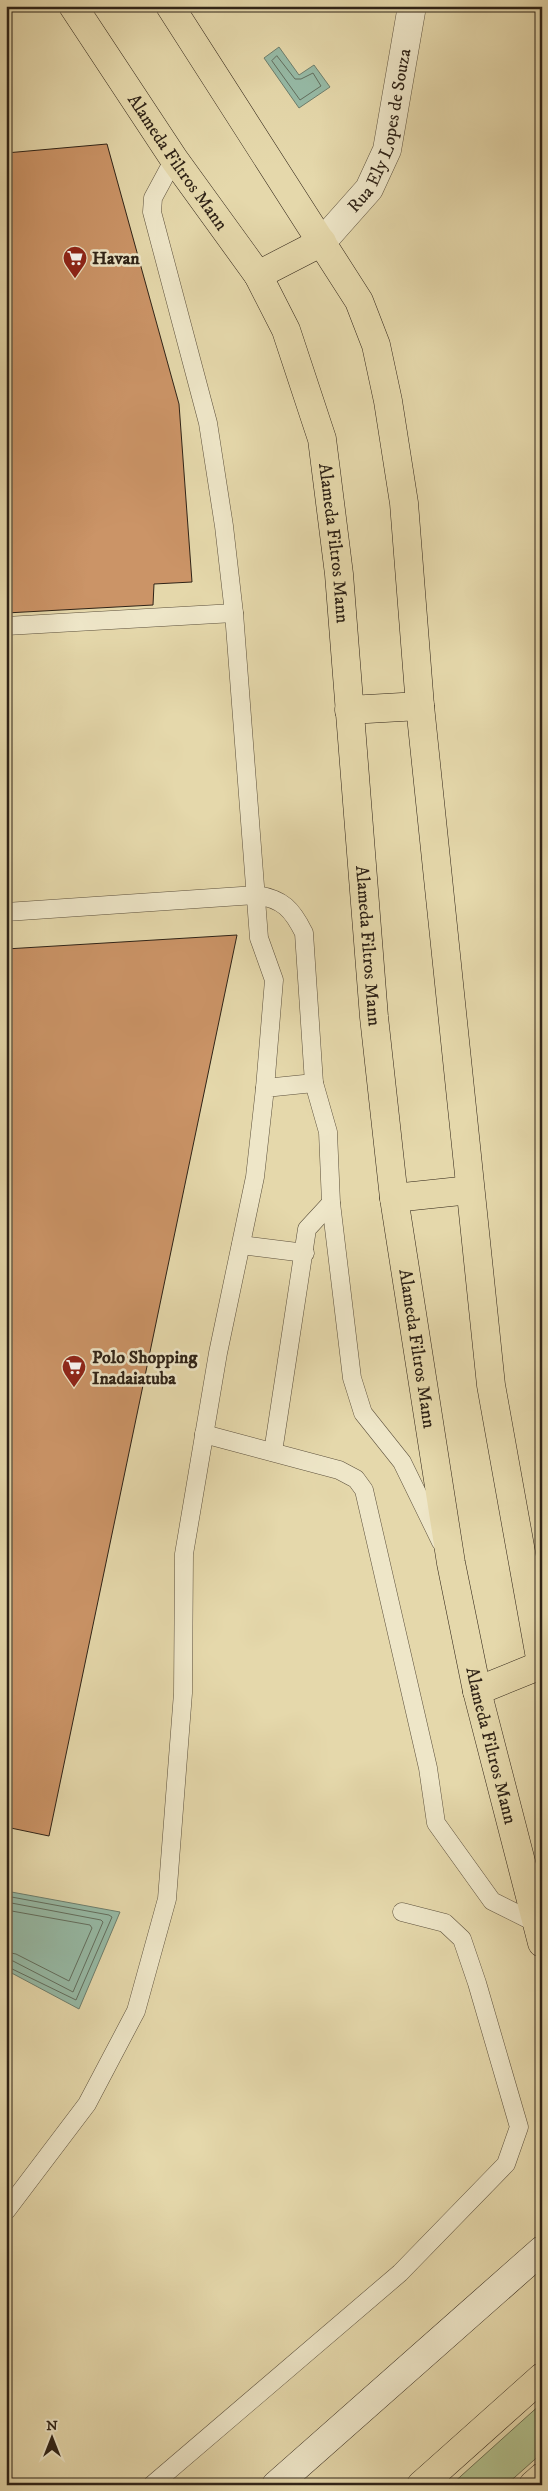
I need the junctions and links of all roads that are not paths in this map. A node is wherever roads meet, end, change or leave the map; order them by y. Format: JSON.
{"nodes":[{"id":1,"x":73,"y":6,"type":"edge"},
{"id":2,"x":170,"y":6,"type":"edge"},
{"id":3,"x":412,"y":6,"type":"edge"},
{"id":4,"x":174,"y":159,"type":"junction"},
{"id":5,"x":322,"y":242,"type":"junction"},
{"id":6,"x":258,"y":275,"type":"junction"},
{"id":7,"x":234,"y":613,"type":"junction"},
{"id":8,"x":6,"y":626,"type":"edge"},
{"id":9,"x":420,"y":706,"type":"junction"},
{"id":10,"x":349,"y":710,"type":"junction"},
{"id":11,"x":256,"y":895,"type":"junction"},
{"id":12,"x":6,"y":912,"type":"edge"},
{"id":13,"x":314,"y":1083,"type":"junction"},
{"id":14,"x":265,"y":1088,"type":"junction"},
{"id":15,"x":470,"y":1190,"type":"junction"},
{"id":16,"x":394,"y":1198,"type":"junction"},
{"id":17,"x":331,"y":1203,"type":"junction"},
{"id":18,"x":241,"y":1245,"type":"junction"},
{"id":19,"x":305,"y":1253,"type":"junction"},
{"id":20,"x":204,"y":1434,"type":"junction"},
{"id":21,"x":273,"y":1452,"type":"junction"},
{"id":22,"x":451,"y":1563,"type":"junction"},
{"id":23,"x":541,"y":1667,"type":"edge"},
{"id":24,"x":477,"y":1691,"type":"junction"},
{"id":25,"x":402,"y":1912,"type":"dead end"},
{"id":26,"x":539,"y":1933,"type":"edge"},
{"id":27,"x":6,"y":2211,"type":"edge"},
{"id":28,"x":542,"y":2250,"type":"edge"},
{"id":29,"x":542,"y":2377,"type":"edge"},
{"id":30,"x":542,"y":2476,"type":"edge"},
{"id":31,"x":152,"y":2485,"type":"edge"},
{"id":32,"x":276,"y":2485,"type":"edge"},
{"id":33,"x":421,"y":2485,"type":"edge"},
{"id":34,"x":532,"y":2485,"type":"edge"}],
"edges":[{"from":1,"to":4,"type":"main road","name":"Alameda Filtros Mann"},
{"from":2,"to":5,"type":"main road"},
{"from":3,"to":5,"type":"main road","name":"Rua Ely Lopes de Souza"},
{"from":4,"to":6,"type":"main road","name":"Alameda Filtros Mann"},
{"from":4,"to":7,"type":"lane"},
{"from":5,"to":6,"type":"main road"},
{"from":5,"to":9,"type":"main road"},
{"from":6,"to":10,"type":"main road","name":"Alameda Filtros Mann"},
{"from":7,"to":8,"type":"lane"},
{"from":7,"to":11,"type":"lane"},
{"from":9,"to":10,"type":"main road"},
{"from":9,"to":15,"type":"main road"},
{"from":10,"to":16,"type":"main road","name":"Alameda Filtros Mann"},
{"from":11,"to":12,"type":"lane"},
{"from":11,"to":13,"type":"lane"},
{"from":11,"to":14,"type":"lane"},
{"from":13,"to":14,"type":"lane"},
{"from":13,"to":17,"type":"lane"},
{"from":14,"to":18,"type":"lane"},
{"from":15,"to":16,"type":"main road"},
{"from":15,"to":23,"type":"main road"},
{"from":16,"to":22,"type":"main road","name":"Alameda Filtros Mann"},
{"from":17,"to":19,"type":"lane"},
{"from":17,"to":22,"type":"lane"},
{"from":18,"to":19,"type":"lane"},
{"from":18,"to":20,"type":"lane"},
{"from":19,"to":21,"type":"lane"},
{"from":20,"to":21,"type":"lane"},
{"from":20,"to":27,"type":"lane"},
{"from":21,"to":26,"type":"lane"},
{"from":22,"to":24,"type":"main road","name":"Alameda Filtros Mann"},
{"from":23,"to":24,"type":"main road"},
{"from":24,"to":26,"type":"main road","name":"Alameda Filtros Mann"},
{"from":25,"to":31,"type":"lane"},
{"from":28,"to":32,"type":"main road"},
{"from":29,"to":33,"type":"main road"},
{"from":30,"to":34,"type":"main road"}]}
